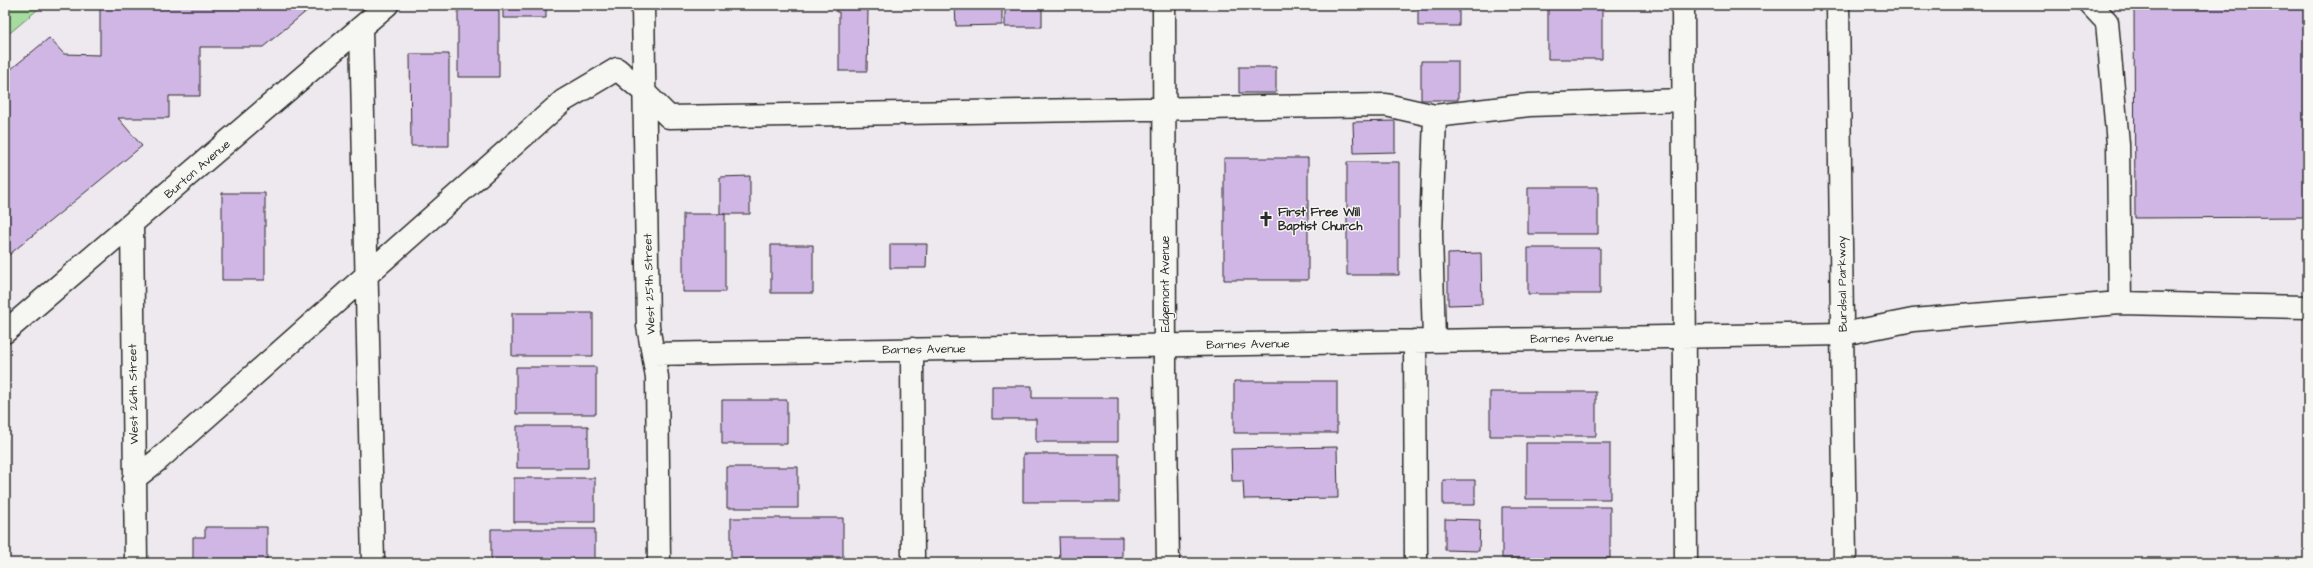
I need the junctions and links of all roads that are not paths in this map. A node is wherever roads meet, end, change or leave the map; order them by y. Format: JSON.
{"nodes":[{"id":1,"x":387,"y":5,"type":"edge"},
{"id":2,"x":643,"y":5,"type":"edge"},
{"id":3,"x":1164,"y":5,"type":"edge"},
{"id":4,"x":1683,"y":5,"type":"edge"},
{"id":5,"x":1838,"y":5,"type":"edge"},
{"id":6,"x":2090,"y":5,"type":"edge"},
{"id":7,"x":361,"y":28,"type":"junction"},
{"id":8,"x":644,"y":92,"type":"junction"},
{"id":9,"x":1684,"y":100,"type":"junction"},
{"id":10,"x":1164,"y":107,"type":"junction"},
{"id":11,"x":1435,"y":116,"type":"junction"},
{"id":12,"x":132,"y":225,"type":"junction"},
{"id":13,"x":368,"y":274,"type":"junction"},
{"id":14,"x":2120,"y":303,"type":"junction"},
{"id":15,"x":2308,"y":307,"type":"edge"},
{"id":16,"x":5,"y":332,"type":"edge"},
{"id":17,"x":1843,"y":334,"type":"junction"},
{"id":18,"x":1686,"y":337,"type":"junction"},
{"id":19,"x":1424,"y":341,"type":"junction"},
{"id":20,"x":1165,"y":345,"type":"junction"},
{"id":21,"x":912,"y":349,"type":"junction"},
{"id":22,"x":653,"y":354,"type":"junction"},
{"id":23,"x":134,"y":479,"type":"junction"},
{"id":24,"x":136,"y":563,"type":"edge"},
{"id":25,"x":373,"y":563,"type":"edge"},
{"id":26,"x":659,"y":563,"type":"edge"},
{"id":27,"x":913,"y":563,"type":"edge"},
{"id":28,"x":1168,"y":563,"type":"edge"},
{"id":29,"x":1416,"y":563,"type":"edge"},
{"id":30,"x":1686,"y":563,"type":"edge"},
{"id":31,"x":1845,"y":563,"type":"edge"}],
"edges":[{"from":1,"to":7,"type":"street","name":"Burton Avenue"},
{"from":2,"to":8,"type":"street","name":"West 25th Street"},
{"from":3,"to":10,"type":"street","name":"Edgemont Avenue"},
{"from":4,"to":9,"type":"street"},
{"from":5,"to":17,"type":"street","name":"Burdsal Parkway"},
{"from":6,"to":14,"type":"street"},
{"from":7,"to":12,"type":"street","name":"Burton Avenue"},
{"from":7,"to":13,"type":"street"},
{"from":8,"to":10,"type":"street"},
{"from":8,"to":13,"type":"street"},
{"from":8,"to":22,"type":"street","name":"West 25th Street"},
{"from":9,"to":11,"type":"street"},
{"from":9,"to":18,"type":"street"},
{"from":10,"to":11,"type":"street"},
{"from":10,"to":20,"type":"street","name":"Edgemont Avenue"},
{"from":11,"to":19,"type":"street"},
{"from":12,"to":16,"type":"street","name":"Burton Avenue"},
{"from":12,"to":23,"type":"street","name":"West 26th Street"},
{"from":13,"to":23,"type":"street"},
{"from":13,"to":25,"type":"street"},
{"from":14,"to":15,"type":"street","name":"Barnes Avenue"},
{"from":14,"to":17,"type":"street","name":"Barnes Avenue"},
{"from":17,"to":18,"type":"street","name":"Barnes Avenue"},
{"from":17,"to":31,"type":"street","name":"Burdsal Parkway"},
{"from":18,"to":19,"type":"street","name":"Barnes Avenue"},
{"from":18,"to":30,"type":"street"},
{"from":19,"to":20,"type":"street","name":"Barnes Avenue"},
{"from":19,"to":29,"type":"street"},
{"from":20,"to":21,"type":"street","name":"Barnes Avenue"},
{"from":20,"to":28,"type":"street","name":"Edgemont Avenue"},
{"from":21,"to":22,"type":"street","name":"Barnes Avenue"},
{"from":21,"to":27,"type":"street"},
{"from":22,"to":26,"type":"street","name":"West 25th Street"},
{"from":23,"to":24,"type":"street","name":"West 26th Street"}]}
